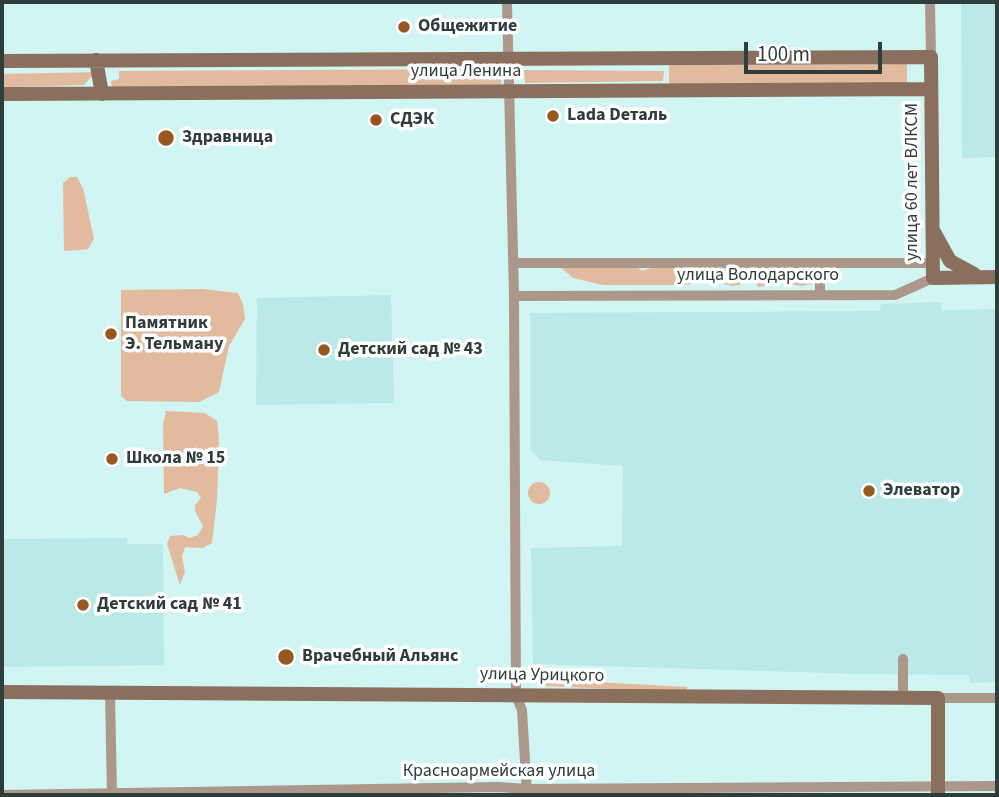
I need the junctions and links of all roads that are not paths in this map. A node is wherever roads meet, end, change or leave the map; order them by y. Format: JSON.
{"nodes":[{"id":1,"x":507,"y":2,"type":"edge"},
{"id":2,"x":930,"y":2,"type":"edge"},
{"id":3,"x":931,"y":57,"type":"junction"},
{"id":4,"x":508,"y":59,"type":"junction"},
{"id":5,"x":96,"y":60,"type":"junction"},
{"id":6,"x":2,"y":61,"type":"edge"},
{"id":7,"x":931,"y":89,"type":"junction"},
{"id":8,"x":508,"y":91,"type":"junction"},
{"id":9,"x":2,"y":94,"type":"edge"},
{"id":10,"x":102,"y":94,"type":"junction"},
{"id":11,"x":933,"y":228,"type":"junction"},
{"id":12,"x":514,"y":263,"type":"junction"},
{"id":13,"x":820,"y":263,"type":"junction"},
{"id":14,"x":933,"y":270,"type":"junction"},
{"id":15,"x":997,"y":276,"type":"edge"},
{"id":16,"x":981,"y":277,"type":"junction"},
{"id":17,"x":820,"y":295,"type":"junction"},
{"id":18,"x":514,"y":296,"type":"junction"},
{"id":19,"x":903,"y":659,"type":"dead end"},
{"id":20,"x":2,"y":692,"type":"edge"},
{"id":21,"x":110,"y":693,"type":"junction"},
{"id":22,"x":516,"y":696,"type":"junction"},
{"id":23,"x":903,"y":698,"type":"junction"},
{"id":24,"x":938,"y":698,"type":"junction"},
{"id":25,"x":997,"y":698,"type":"edge"},
{"id":26,"x":997,"y":786,"type":"edge"},
{"id":27,"x":937,"y":790,"type":"edge"},
{"id":28,"x":527,"y":792,"type":"edge"},
{"id":29,"x":2,"y":795,"type":"edge"},
{"id":30,"x":112,"y":795,"type":"edge"}],
"edges":[{"from":1,"to":4,"type":"street"},
{"from":2,"to":3,"type":"street","name":"улица 60 лет ВЛКСМ"},
{"from":3,"to":4,"type":"street","name":"улица Ленина"},
{"from":3,"to":7,"type":"street","name":"улица 60 лет ВЛКСМ"},
{"from":4,"to":5,"type":"street","name":"улица Ленина"},
{"from":4,"to":8,"type":"street"},
{"from":5,"to":6,"type":"street","name":"улица Ленина"},
{"from":5,"to":10,"type":"street"},
{"from":7,"to":8,"type":"street","name":"улица Ленина"},
{"from":7,"to":11,"type":"street","name":"улица 60 лет ВЛКСМ"},
{"from":8,"to":10,"type":"street","name":"улица Ленина"},
{"from":8,"to":12,"type":"street"},
{"from":9,"to":10,"type":"street","name":"улица Ленина"},
{"from":11,"to":14,"type":"street","name":"улица 60 лет ВЛКСМ"},
{"from":11,"to":16,"type":"street"},
{"from":12,"to":13,"type":"street","name":"улица Володарского"},
{"from":12,"to":18,"type":"street"},
{"from":13,"to":14,"type":"street","name":"улица Володарского"},
{"from":13,"to":17,"type":"street"},
{"from":14,"to":16,"type":"street","name":"улица Володарского"},
{"from":14,"to":17,"type":"street","name":"улица Володарского"},
{"from":15,"to":16,"type":"street","name":"улица Володарского"},
{"from":17,"to":18,"type":"street","name":"улица Володарского"},
{"from":18,"to":22,"type":"street"},
{"from":19,"to":23,"type":"street"},
{"from":20,"to":21,"type":"street","name":"улица Урицкого"},
{"from":21,"to":22,"type":"street","name":"улица Урицкого"},
{"from":21,"to":30,"type":"street"},
{"from":22,"to":23,"type":"street","name":"улица Урицкого"},
{"from":22,"to":28,"type":"street"},
{"from":23,"to":24,"type":"street","name":"улица Урицкого"},
{"from":24,"to":25,"type":"street","name":"улица Урицкого"},
{"from":24,"to":27,"type":"street"},
{"from":26,"to":27,"type":"street","name":"Красноармейская улица"},
{"from":27,"to":28,"type":"street","name":"Красноармейская улица"},
{"from":28,"to":30,"type":"street","name":"Красноармейская улица"},
{"from":29,"to":30,"type":"street","name":"Красноармейская улица"}]}
